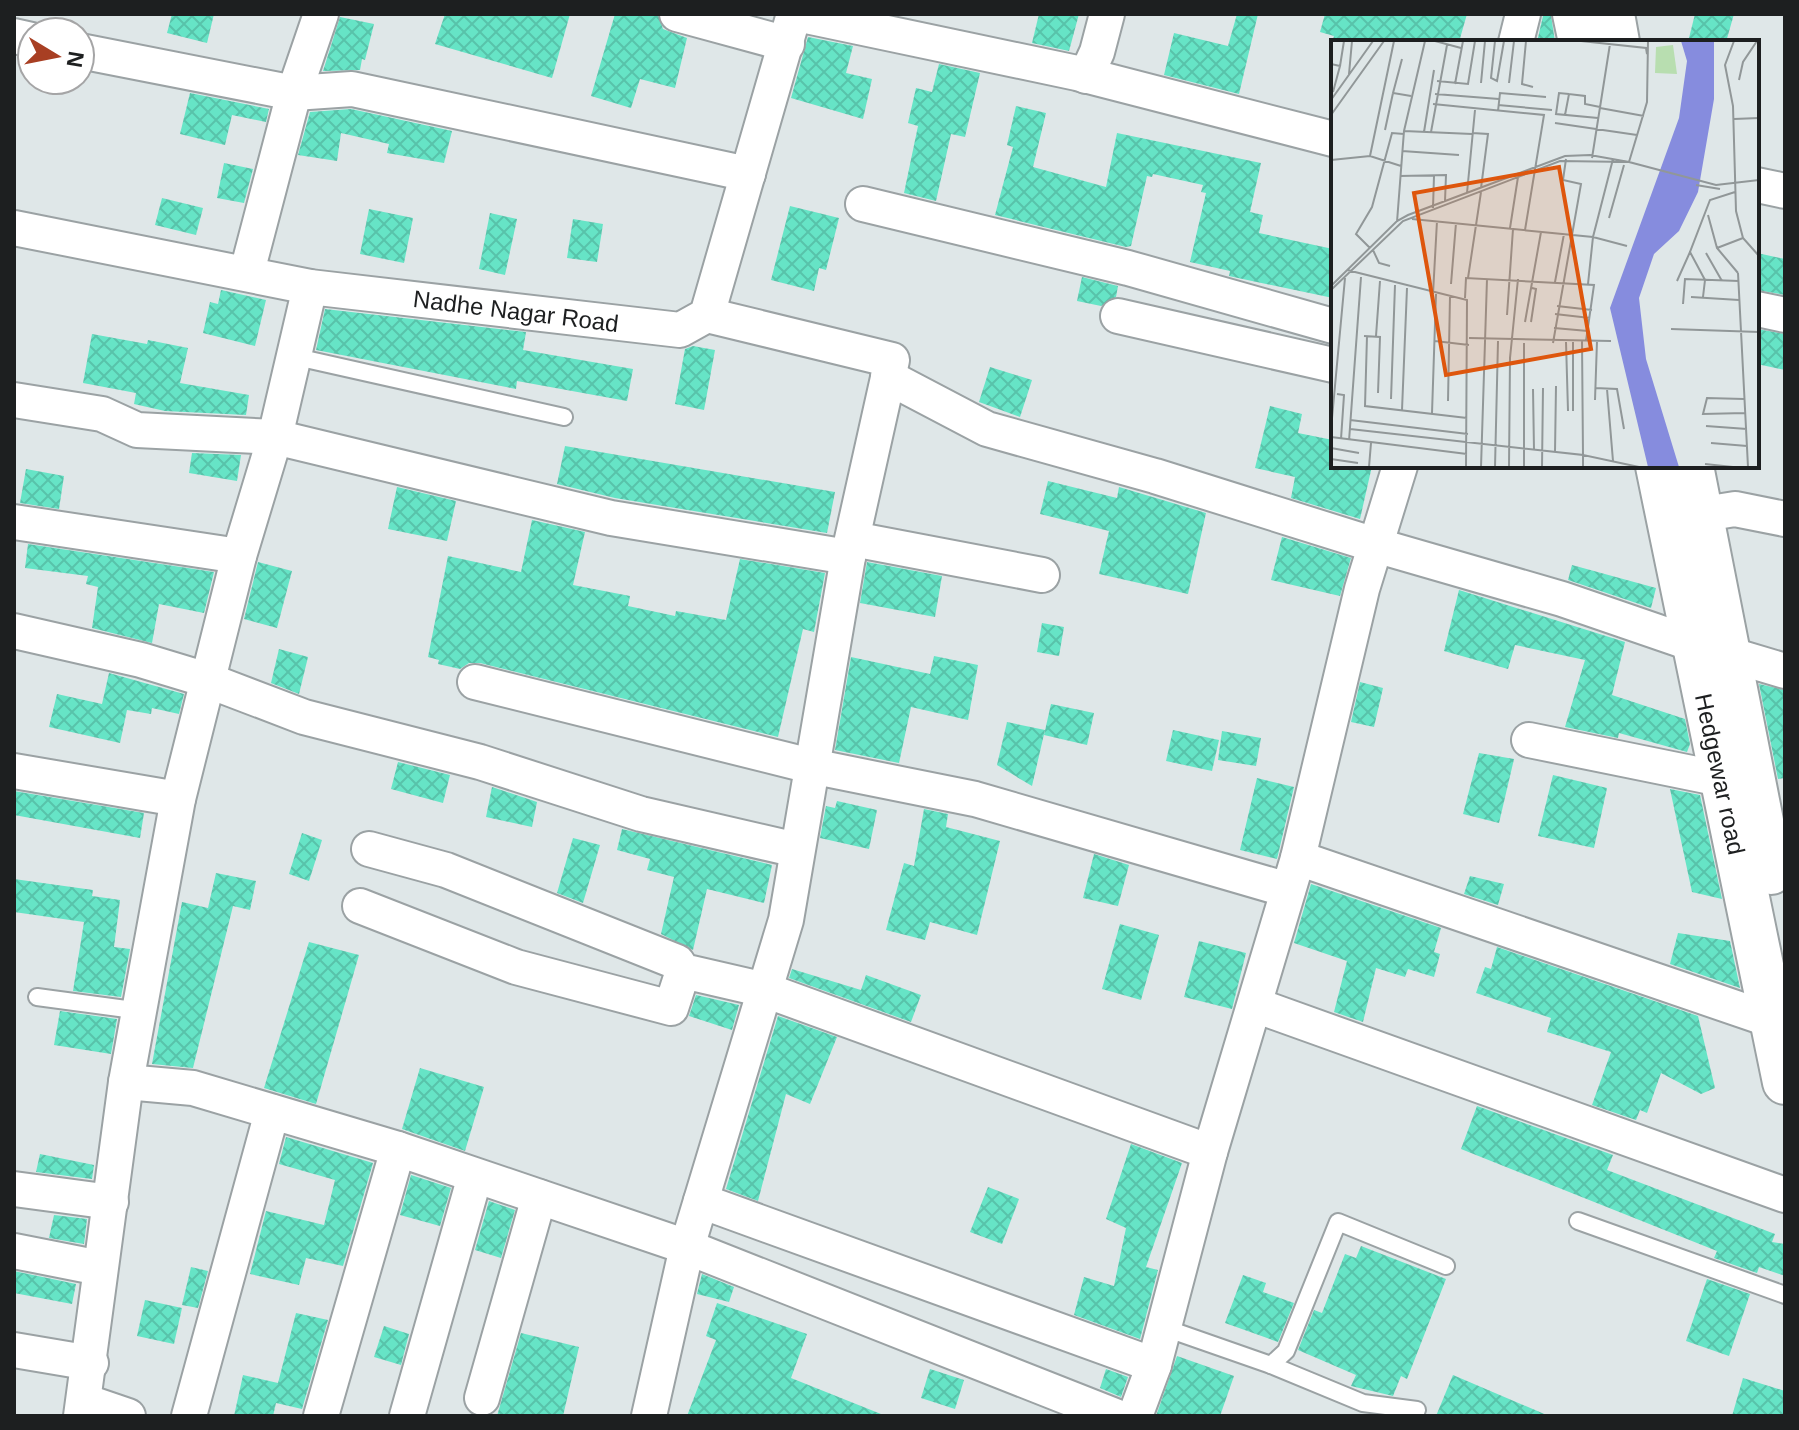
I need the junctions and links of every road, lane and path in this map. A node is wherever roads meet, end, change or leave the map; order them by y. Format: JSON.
{"nodes":[{"id":1,"x":321,"y":14,"type":"edge"},
{"id":2,"x":677,"y":14,"type":"edge"},
{"id":3,"x":1107,"y":14,"type":"edge"},
{"id":4,"x":1523,"y":14,"type":"edge"},
{"id":5,"x":1575,"y":14,"type":"edge"},
{"id":6,"x":1612,"y":14,"type":"edge"},
{"id":7,"x":793,"y":24,"type":"edge"},
{"id":8,"x":1516,"y":40,"type":"edge"},
{"id":9,"x":1581,"y":40,"type":"edge"},
{"id":10,"x":1617,"y":40,"type":"edge"},
{"id":11,"x":96,"y":54,"type":"edge"},
{"id":12,"x":1086,"y":76,"type":"junction"},
{"id":13,"x":294,"y":93,"type":"junction"},
{"id":14,"x":1331,"y":138,"type":"edge"},
{"id":15,"x":748,"y":174,"type":"junction"},
{"id":16,"x":1759,"y":185,"type":"edge"},
{"id":17,"x":1785,"y":191,"type":"edge"},
{"id":18,"x":863,"y":204,"type":"dead end"},
{"id":19,"x":14,"y":228,"type":"edge"},
{"id":20,"x":247,"y":272,"type":"junction"},
{"id":21,"x":310,"y":287,"type":"junction"},
{"id":22,"x":1759,"y":309,"type":"edge"},
{"id":23,"x":707,"y":315,"type":"junction"},
{"id":24,"x":1785,"y":315,"type":"edge"},
{"id":25,"x":1118,"y":316,"type":"dead end"},
{"id":26,"x":1331,"y":325,"type":"edge"},
{"id":27,"x":292,"y":356,"type":"junction"},
{"id":28,"x":1331,"y":365,"type":"edge"},
{"id":29,"x":888,"y":377,"type":"junction"},
{"id":30,"x":14,"y":400,"type":"edge"},
{"id":31,"x":564,"y":417,"type":"dead end"},
{"id":32,"x":275,"y":437,"type":"junction"},
{"id":33,"x":1399,"y":468,"type":"edge"},
{"id":34,"x":1659,"y":468,"type":"edge"},
{"id":35,"x":1691,"y":468,"type":"edge"},
{"id":36,"x":1683,"y":516,"type":"junction"},
{"id":37,"x":1785,"y":519,"type":"edge"},
{"id":38,"x":14,"y":522,"type":"edge"},
{"id":39,"x":1375,"y":545,"type":"junction"},
{"id":40,"x":850,"y":548,"type":"junction"},
{"id":41,"x":239,"y":556,"type":"junction"},
{"id":42,"x":1042,"y":575,"type":"dead end"},
{"id":43,"x":14,"y":631,"type":"edge"},
{"id":44,"x":1710,"y":649,"type":"junction"},
{"id":45,"x":1785,"y":671,"type":"edge"},
{"id":46,"x":207,"y":680,"type":"junction"},
{"id":47,"x":475,"y":682,"type":"dead end"},
{"id":48,"x":1529,"y":740,"type":"dead end"},
{"id":49,"x":811,"y":766,"type":"junction"},
{"id":50,"x":14,"y":771,"type":"edge"},
{"id":51,"x":1721,"y":779,"type":"junction"},
{"id":52,"x":178,"y":799,"type":"junction"},
{"id":53,"x":369,"y":849,"type":"dead end"},
{"id":54,"x":797,"y":850,"type":"junction"},
{"id":55,"x":1293,"y":874,"type":"junction"},
{"id":56,"x":360,"y":906,"type":"dead end"},
{"id":57,"x":1785,"y":939,"type":"edge"},
{"id":58,"x":683,"y":971,"type":"junction"},
{"id":59,"x":765,"y":990,"type":"junction"},
{"id":60,"x":37,"y":997,"type":"dead end"},
{"id":61,"x":1255,"y":1005,"type":"junction"},
{"id":62,"x":141,"y":1011,"type":"junction"},
{"id":63,"x":1771,"y":1020,"type":"junction"},
{"id":64,"x":126,"y":1082,"type":"junction"},
{"id":65,"x":1785,"y":1082,"type":"edge"},
{"id":66,"x":272,"y":1112,"type":"junction"},
{"id":67,"x":398,"y":1149,"type":"junction"},
{"id":68,"x":1210,"y":1152,"type":"junction"},
{"id":69,"x":475,"y":1176,"type":"junction"},
{"id":70,"x":14,"y":1189,"type":"edge"},
{"id":71,"x":1785,"y":1195,"type":"edge"},
{"id":72,"x":539,"y":1197,"type":"junction"},
{"id":73,"x":701,"y":1201,"type":"junction"},
{"id":74,"x":111,"y":1202,"type":"junction"},
{"id":75,"x":1578,"y":1221,"type":"dead end"},
{"id":76,"x":687,"y":1247,"type":"junction"},
{"id":77,"x":14,"y":1251,"type":"edge"},
{"id":78,"x":1446,"y":1266,"type":"dead end"},
{"id":79,"x":100,"y":1268,"type":"junction"},
{"id":80,"x":1785,"y":1295,"type":"edge"},
{"id":81,"x":1165,"y":1328,"type":"junction"},
{"id":82,"x":14,"y":1350,"type":"edge"},
{"id":83,"x":91,"y":1363,"type":"junction"},
{"id":84,"x":1154,"y":1365,"type":"junction"},
{"id":85,"x":1271,"y":1365,"type":"junction"},
{"id":86,"x":482,"y":1398,"type":"dead end"},
{"id":87,"x":83,"y":1408,"type":"edge"},
{"id":88,"x":1417,"y":1410,"type":"dead end"},
{"id":89,"x":128,"y":1416,"type":"edge"},
{"id":90,"x":189,"y":1416,"type":"edge"},
{"id":91,"x":321,"y":1416,"type":"edge"},
{"id":92,"x":407,"y":1416,"type":"edge"},
{"id":93,"x":649,"y":1416,"type":"edge"},
{"id":94,"x":1115,"y":1416,"type":"edge"},
{"id":95,"x":1135,"y":1416,"type":"edge"}],
"edges":[{"from":1,"to":13,"type":"street"},
{"from":2,"to":7,"type":"street"},
{"from":3,"to":12,"type":"street"},
{"from":4,"to":8,"type":"street"},
{"from":5,"to":9,"type":"main road"},
{"from":6,"to":10,"type":"main road"},
{"from":7,"to":12,"type":"street"},
{"from":7,"to":15,"type":"street"},
{"from":11,"to":13,"type":"street"},
{"from":12,"to":14,"type":"street"},
{"from":13,"to":15,"type":"street"},
{"from":13,"to":20,"type":"street"},
{"from":15,"to":23,"type":"street"},
{"from":16,"to":17,"type":"street"},
{"from":18,"to":26,"type":"street"},
{"from":19,"to":20,"type":"street","name":"Nadhe Nagar Road"},
{"from":20,"to":21,"type":"street","name":"Nadhe Nagar Road"},
{"from":21,"to":23,"type":"street","name":"Nadhe Nagar Road"},
{"from":21,"to":27,"type":"street"},
{"from":22,"to":24,"type":"street"},
{"from":23,"to":29,"type":"street"},
{"from":25,"to":28,"type":"street"},
{"from":27,"to":31,"type":"lane"},
{"from":27,"to":32,"type":"street"},
{"from":29,"to":39,"type":"street"},
{"from":29,"to":40,"type":"street"},
{"from":30,"to":32,"type":"street"},
{"from":32,"to":40,"type":"street"},
{"from":32,"to":41,"type":"street"},
{"from":33,"to":39,"type":"street"},
{"from":34,"to":36,"type":"main road","name":"Hedgewar road"},
{"from":35,"to":36,"type":"main road","name":"Hedgewar road"},
{"from":36,"to":37,"type":"street"},
{"from":36,"to":44,"type":"main road","name":"Hedgewar road"},
{"from":38,"to":41,"type":"street"},
{"from":39,"to":44,"type":"street"},
{"from":39,"to":55,"type":"street"},
{"from":40,"to":42,"type":"street"},
{"from":40,"to":49,"type":"street"},
{"from":41,"to":46,"type":"street"},
{"from":43,"to":46,"type":"street"},
{"from":44,"to":45,"type":"street"},
{"from":44,"to":51,"type":"main road","name":"Hedgewar road"},
{"from":44,"to":57,"type":"main road","name":"Hedgewar road"},
{"from":46,"to":52,"type":"street"},
{"from":46,"to":54,"type":"street"},
{"from":47,"to":49,"type":"street"},
{"from":48,"to":51,"type":"street"},
{"from":49,"to":54,"type":"street"},
{"from":49,"to":55,"type":"street"},
{"from":50,"to":52,"type":"street"},
{"from":51,"to":63,"type":"main road","name":"Hedgewar road"},
{"from":52,"to":62,"type":"street"},
{"from":53,"to":58,"type":"street"},
{"from":54,"to":59,"type":"street"},
{"from":55,"to":61,"type":"street"},
{"from":55,"to":63,"type":"street"},
{"from":56,"to":58,"type":"street"},
{"from":58,"to":59,"type":"street"},
{"from":59,"to":68,"type":"street"},
{"from":59,"to":73,"type":"street"},
{"from":60,"to":62,"type":"lane"},
{"from":61,"to":68,"type":"street"},
{"from":61,"to":71,"type":"street"},
{"from":62,"to":64,"type":"street"},
{"from":63,"to":65,"type":"main road","name":"Hedgewar road"},
{"from":64,"to":66,"type":"street"},
{"from":64,"to":74,"type":"street"},
{"from":66,"to":67,"type":"street"},
{"from":66,"to":90,"type":"street"},
{"from":67,"to":69,"type":"street"},
{"from":67,"to":91,"type":"street"},
{"from":68,"to":81,"type":"street"},
{"from":69,"to":72,"type":"street"},
{"from":69,"to":92,"type":"street"},
{"from":70,"to":74,"type":"street"},
{"from":72,"to":76,"type":"street"},
{"from":72,"to":86,"type":"street"},
{"from":73,"to":76,"type":"street"},
{"from":73,"to":84,"type":"street"},
{"from":74,"to":79,"type":"street"},
{"from":75,"to":80,"type":"lane"},
{"from":76,"to":93,"type":"street"},
{"from":76,"to":94,"type":"street"},
{"from":77,"to":79,"type":"street"},
{"from":78,"to":85,"type":"lane"},
{"from":79,"to":83,"type":"street"},
{"from":81,"to":84,"type":"street"},
{"from":81,"to":85,"type":"lane"},
{"from":82,"to":83,"type":"street"},
{"from":83,"to":87,"type":"street"},
{"from":84,"to":95,"type":"street"},
{"from":85,"to":88,"type":"lane"},
{"from":87,"to":89,"type":"street"}]}
